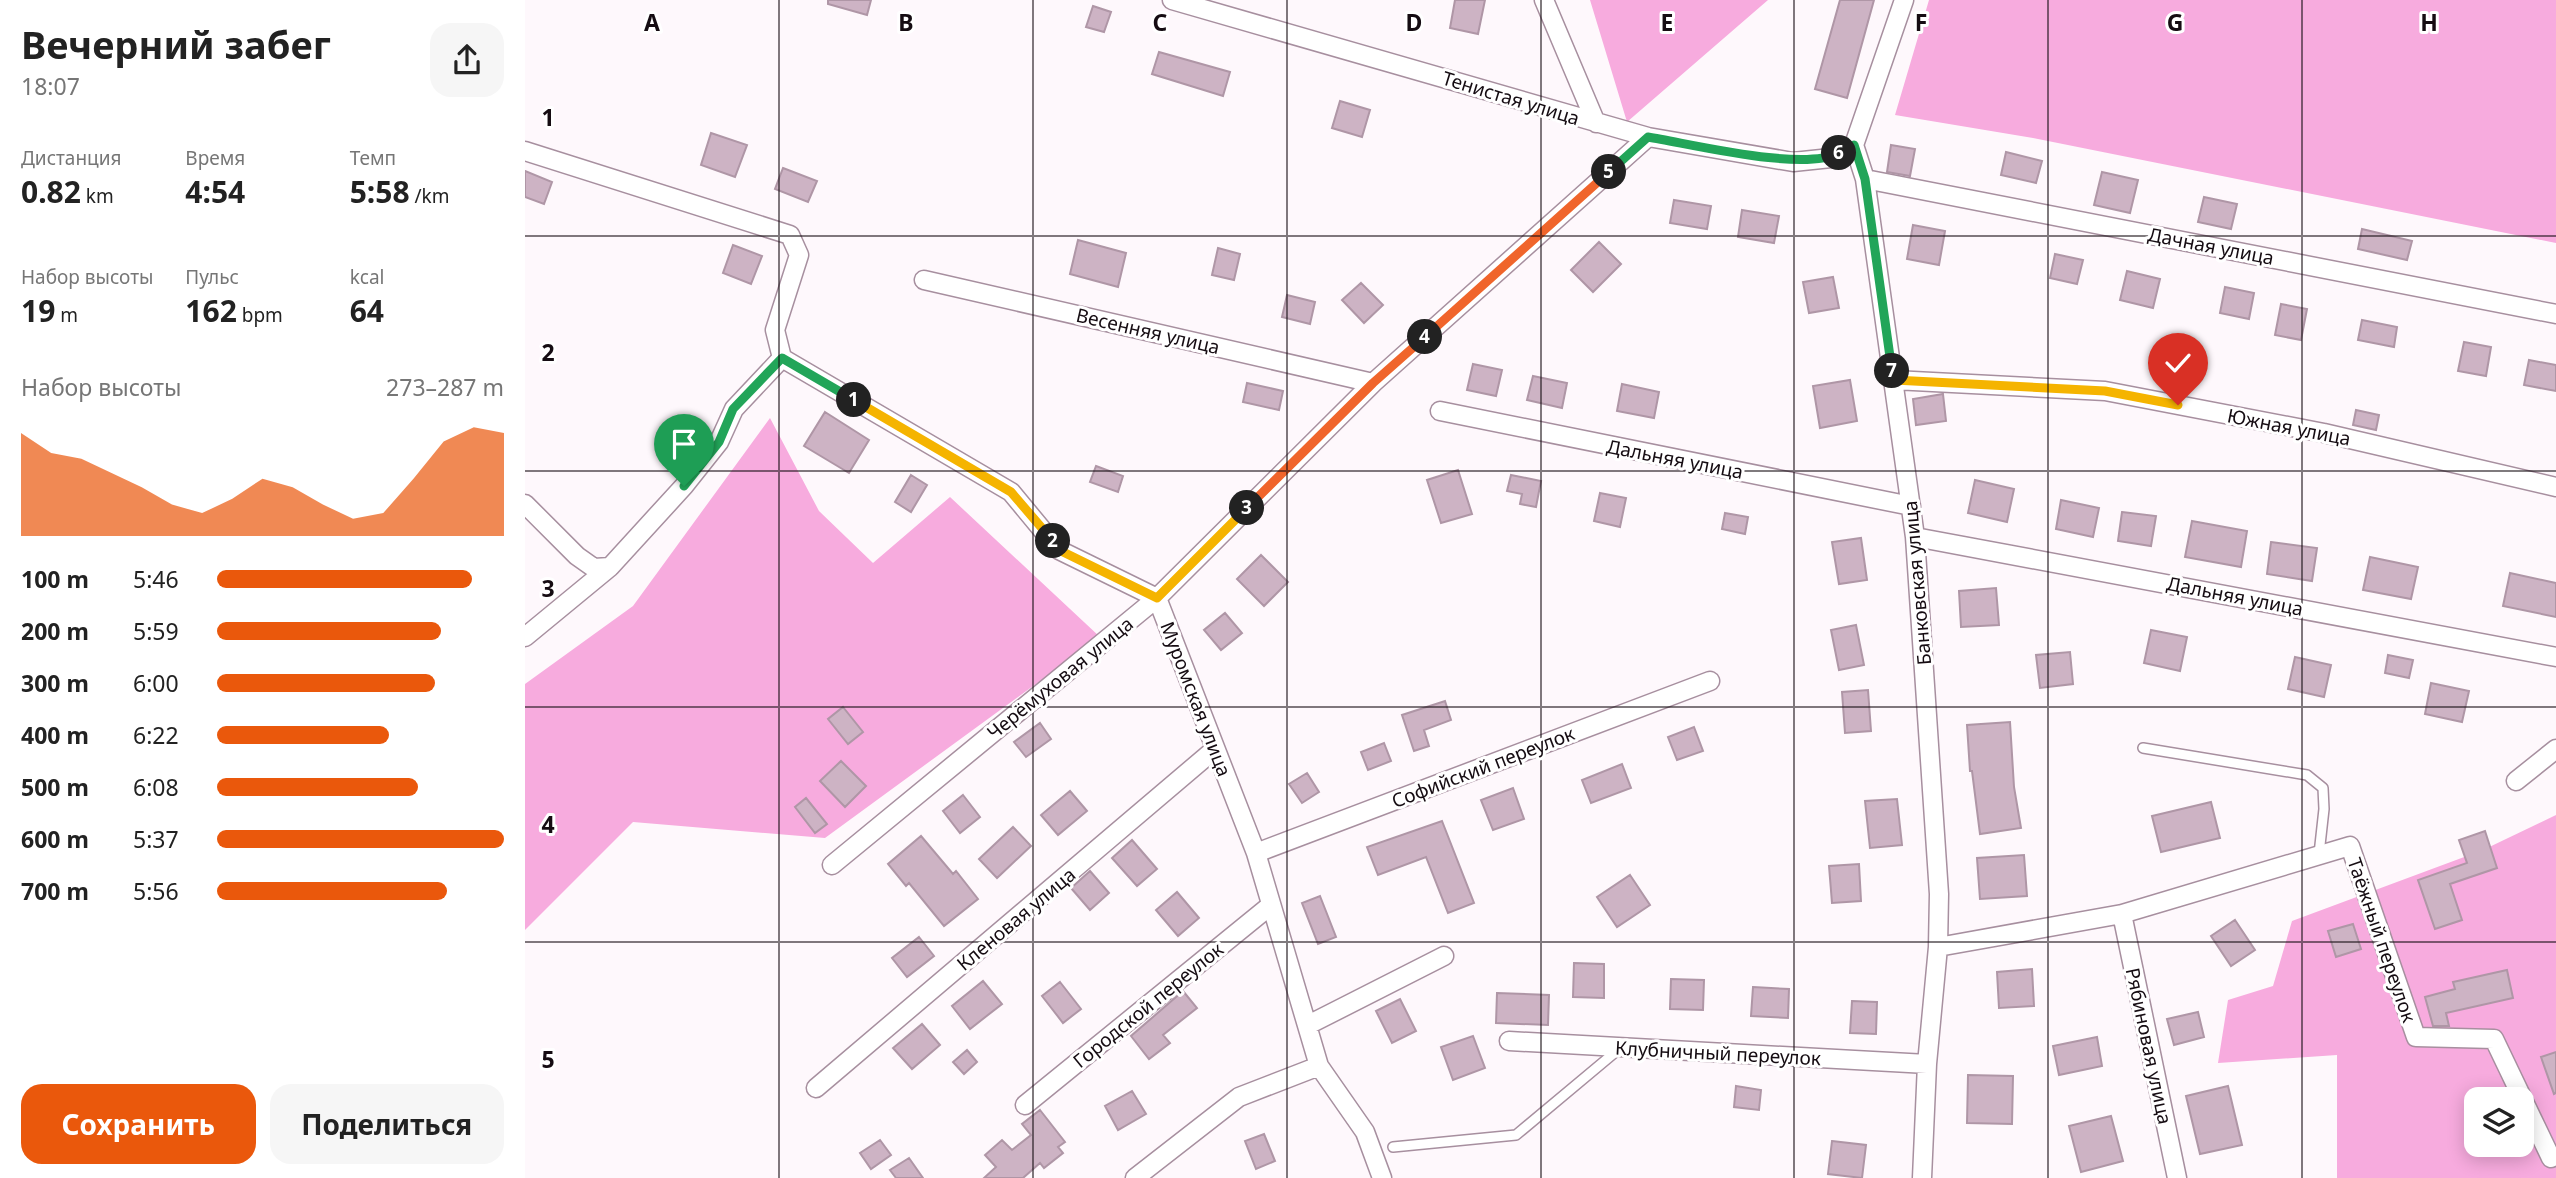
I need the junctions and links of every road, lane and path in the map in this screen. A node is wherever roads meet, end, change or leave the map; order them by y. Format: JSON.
{"nodes":[{"id":1,"x":1172,"y":0,"type":"edge"},
{"id":2,"x":1544,"y":0,"type":"edge"},
{"id":3,"x":1904,"y":0,"type":"edge"},
{"id":4,"x":1596,"y":123,"type":"junction"},
{"id":5,"x":1648,"y":137,"type":"junction"},
{"id":6,"x":1854,"y":145,"type":"junction"},
{"id":7,"x":525,"y":151,"type":"edge"},
{"id":8,"x":1865,"y":179,"type":"junction"},
{"id":9,"x":924,"y":280,"type":"dead end"},
{"id":10,"x":2556,"y":314,"type":"edge"},
{"id":11,"x":782,"y":358,"type":"junction"},
{"id":12,"x":1894,"y":380,"type":"junction"},
{"id":13,"x":1373,"y":383,"type":"junction"},
{"id":14,"x":1440,"y":411,"type":"dead end"},
{"id":15,"x":2556,"y":487,"type":"edge"},
{"id":16,"x":525,"y":504,"type":"edge"},
{"id":17,"x":1911,"y":506,"type":"junction"},
{"id":18,"x":1915,"y":537,"type":"junction"},
{"id":19,"x":610,"y":566,"type":"junction"},
{"id":20,"x":1157,"y":598,"type":"junction"},
{"id":21,"x":525,"y":637,"type":"edge"},
{"id":22,"x":2556,"y":657,"type":"edge"},
{"id":23,"x":1710,"y":681,"type":"dead end"},
{"id":24,"x":2143,"y":748,"type":"dead end"},
{"id":25,"x":1215,"y":749,"type":"junction"},
{"id":26,"x":2556,"y":749,"type":"edge"},
{"id":27,"x":2516,"y":781,"type":"dead end"},
{"id":28,"x":1256,"y":853,"type":"junction"},
{"id":29,"x":2319,"y":854,"type":"junction"},
{"id":30,"x":832,"y":865,"type":"dead end"},
{"id":31,"x":1271,"y":905,"type":"junction"},
{"id":32,"x":2122,"y":914,"type":"junction"},
{"id":33,"x":1938,"y":947,"type":"junction"},
{"id":34,"x":1444,"y":956,"type":"dead end"},
{"id":35,"x":1308,"y":1025,"type":"junction"},
{"id":36,"x":1509,"y":1041,"type":"dead end"},
{"id":37,"x":1621,"y":1048,"type":"junction"},
{"id":38,"x":1927,"y":1064,"type":"junction"},
{"id":39,"x":1319,"y":1066,"type":"junction"},
{"id":40,"x":816,"y":1088,"type":"dead end"},
{"id":41,"x":1025,"y":1105,"type":"dead end"},
{"id":42,"x":1393,"y":1147,"type":"dead end"},
{"id":43,"x":2551,"y":1158,"type":"dead end"},
{"id":44,"x":1135,"y":1178,"type":"edge"},
{"id":45,"x":1382,"y":1178,"type":"edge"},
{"id":46,"x":1922,"y":1178,"type":"edge"},
{"id":47,"x":2177,"y":1178,"type":"edge"}],
"edges":[{"from":1,"to":4,"type":"street","name":"Тенистая улица"},
{"from":2,"to":4,"type":"street"},
{"from":3,"to":6,"type":"street"},
{"from":4,"to":5,"type":"street","name":"Тенистая улица"},
{"from":5,"to":6,"type":"street","name":"Тенистая улица"},
{"from":5,"to":13,"type":"street","name":"Черёмуховая улица"},
{"from":6,"to":8,"type":"street","name":"Банковская улица"},
{"from":7,"to":11,"type":"street"},
{"from":8,"to":10,"type":"street","name":"Дачная улица"},
{"from":8,"to":12,"type":"street","name":"Банковская улица"},
{"from":9,"to":13,"type":"street","name":"Весенняя улица"},
{"from":11,"to":19,"type":"street"},
{"from":11,"to":20,"type":"street","name":"Муромская улица"},
{"from":12,"to":15,"type":"street","name":"Южная улица"},
{"from":12,"to":17,"type":"street","name":"Банковская улица"},
{"from":13,"to":20,"type":"street","name":"Черёмуховая улица"},
{"from":14,"to":17,"type":"street","name":"Дальняя улица"},
{"from":16,"to":19,"type":"street"},
{"from":17,"to":18,"type":"street","name":"Банковская улица"},
{"from":18,"to":22,"type":"street","name":"Дальняя улица"},
{"from":18,"to":33,"type":"street","name":"Банковская улица"},
{"from":19,"to":21,"type":"street"},
{"from":20,"to":25,"type":"street","name":"Муромская улица"},
{"from":20,"to":30,"type":"street","name":"Черёмуховая улица"},
{"from":23,"to":28,"type":"street","name":"Софийский переулок"},
{"from":24,"to":29,"type":"lane"},
{"from":25,"to":28,"type":"street","name":"Муромская улица"},
{"from":25,"to":40,"type":"street","name":"Кленовая улица"},
{"from":26,"to":27,"type":"street"},
{"from":28,"to":31,"type":"street","name":"Муромская улица"},
{"from":29,"to":32,"type":"street","name":"Таёжный переулок"},
{"from":29,"to":43,"type":"street","name":"Таёжный переулок"},
{"from":31,"to":35,"type":"street","name":"Муромская улица"},
{"from":31,"to":41,"type":"street","name":"Городской переулок"},
{"from":32,"to":33,"type":"street","name":"Таёжный переулок"},
{"from":32,"to":47,"type":"street","name":"Рябиновая улица"},
{"from":33,"to":38,"type":"street","name":"Банковская улица"},
{"from":34,"to":35,"type":"street"},
{"from":35,"to":39,"type":"street","name":"Муромская улица"},
{"from":36,"to":37,"type":"street","name":"Клубничный переулок"},
{"from":37,"to":38,"type":"street","name":"Клубничный переулок"},
{"from":37,"to":42,"type":"lane"},
{"from":38,"to":46,"type":"street","name":"Банковская улица"},
{"from":39,"to":44,"type":"street"},
{"from":39,"to":45,"type":"street","name":"Муромская улица"}]}
